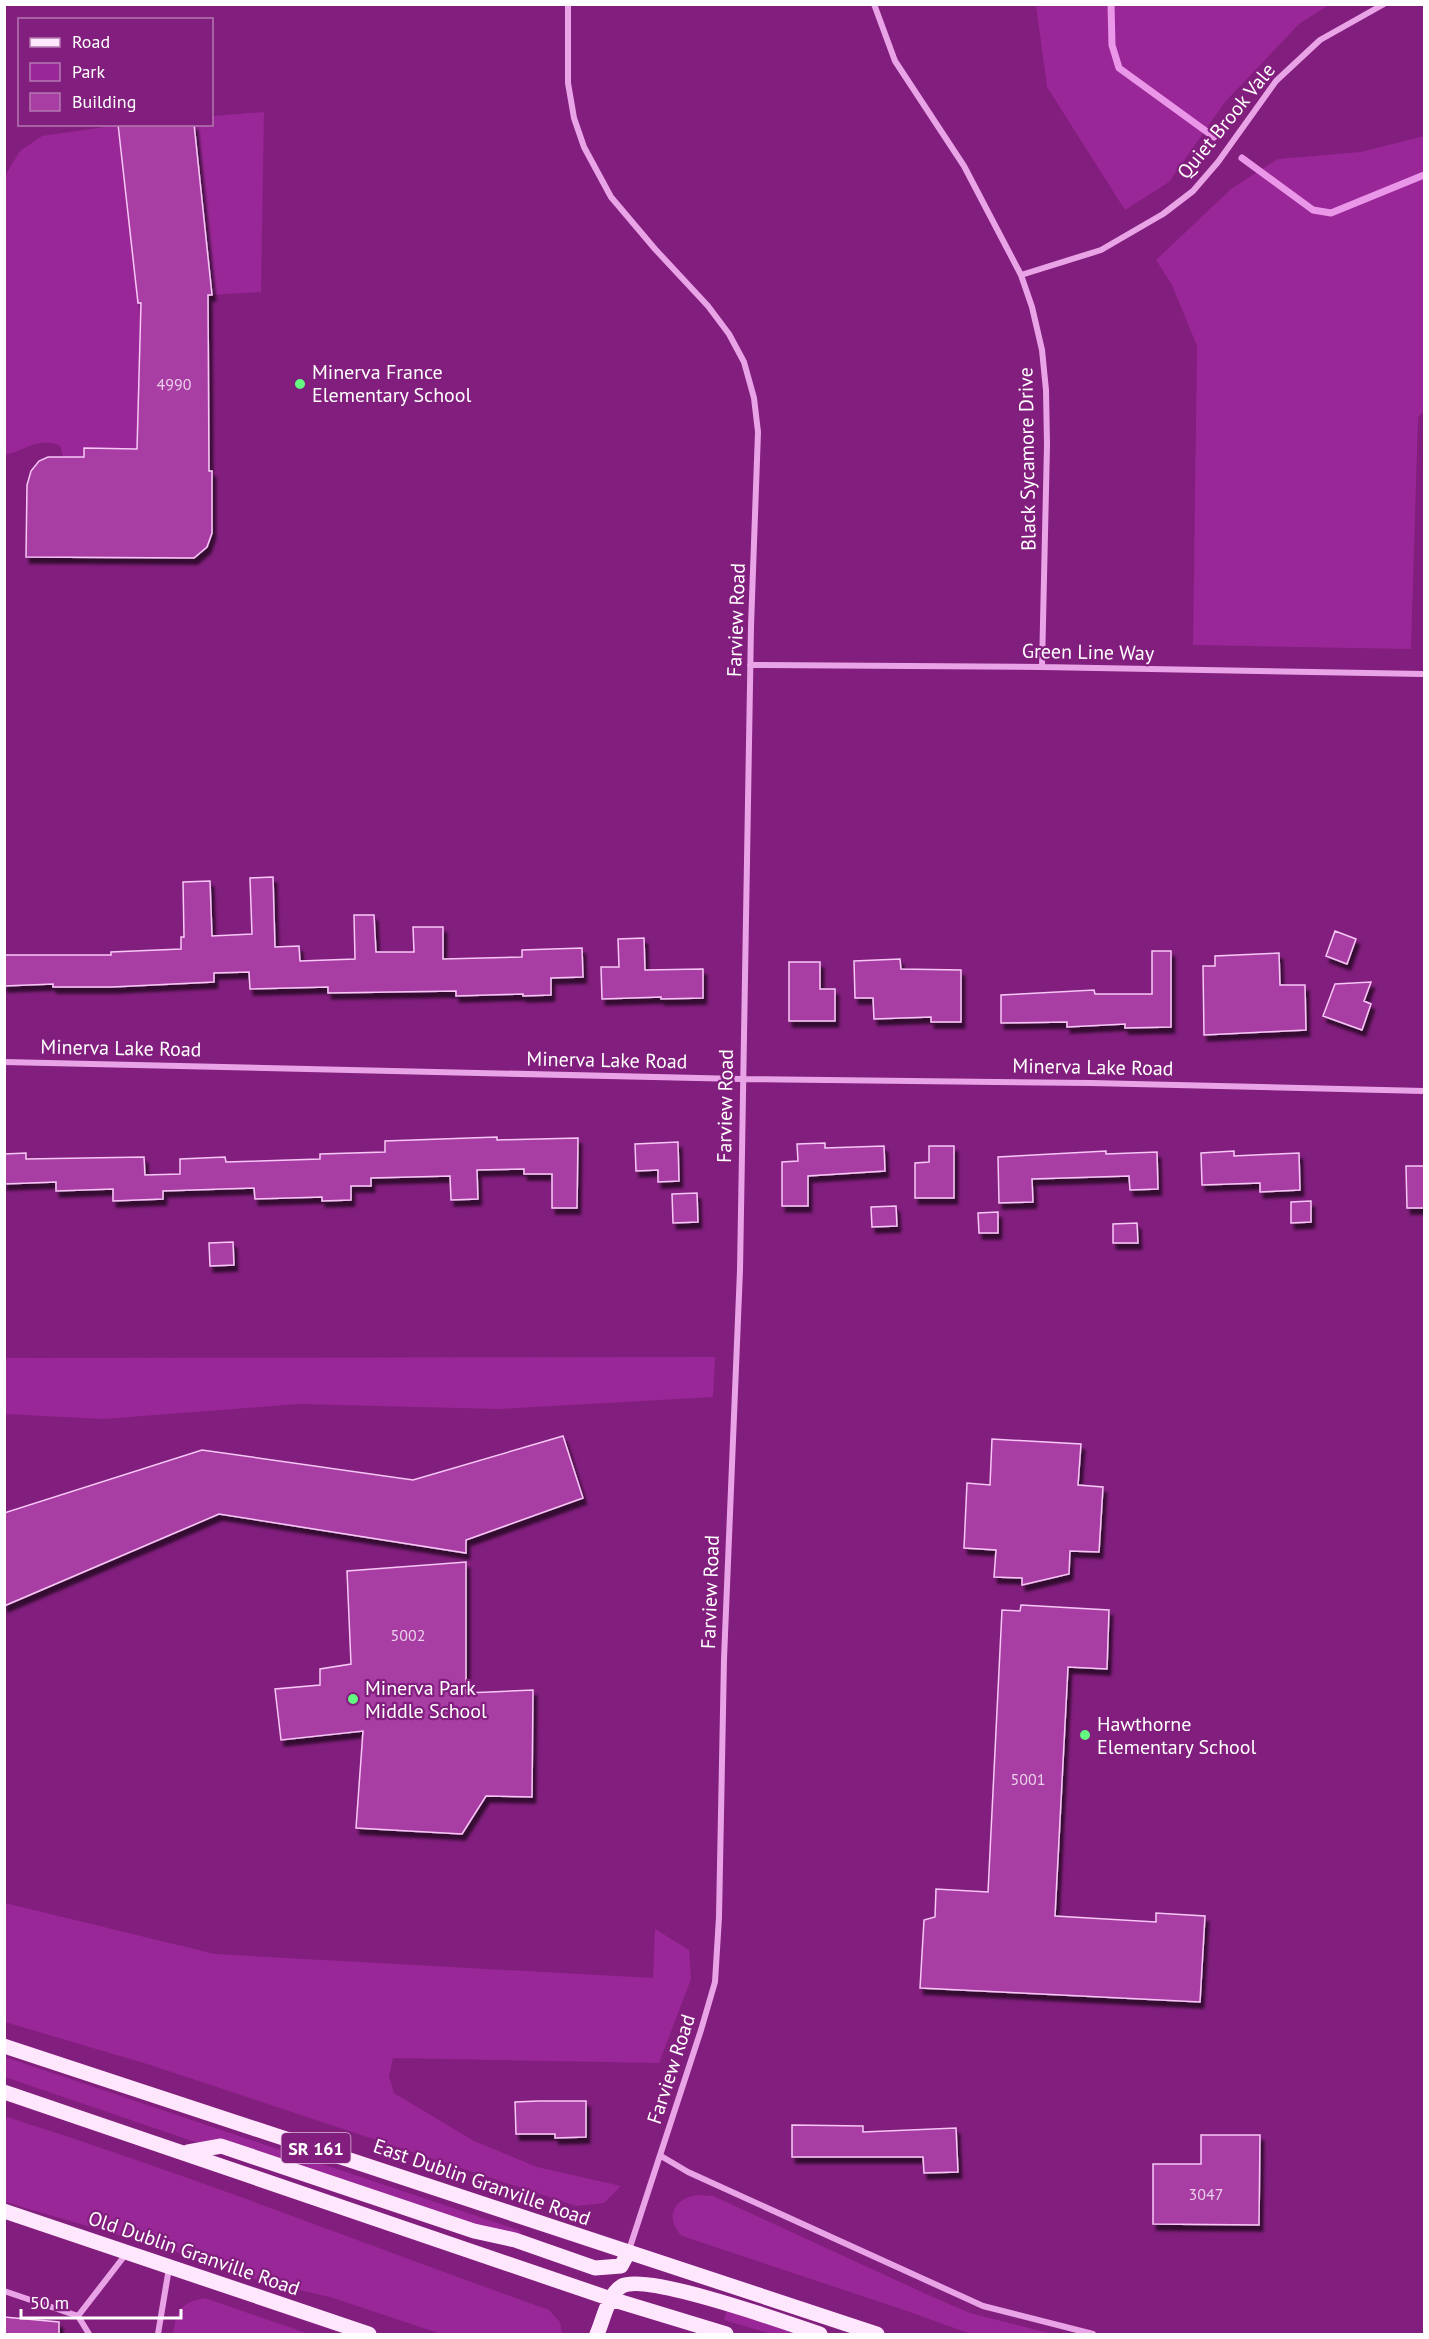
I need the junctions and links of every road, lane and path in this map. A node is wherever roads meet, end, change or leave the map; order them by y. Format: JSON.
{"nodes":[{"id":1,"x":568,"y":4,"type":"edge"},
{"id":2,"x":874,"y":4,"type":"edge"},
{"id":3,"x":1384,"y":4,"type":"edge"},
{"id":4,"x":1021,"y":275,"type":"junction"},
{"id":5,"x":750,"y":665,"type":"junction"},
{"id":6,"x":1042,"y":667,"type":"junction"},
{"id":7,"x":1425,"y":674,"type":"edge"},
{"id":8,"x":4,"y":1062,"type":"edge"},
{"id":9,"x":741,"y":1079,"type":"junction"},
{"id":10,"x":1425,"y":1091,"type":"edge"},
{"id":11,"x":4,"y":2046,"type":"edge"},
{"id":12,"x":4,"y":2092,"type":"edge"},
{"id":13,"x":186,"y":2152,"type":"junction"},
{"id":14,"x":661,"y":2156,"type":"junction"},
{"id":15,"x":4,"y":2211,"type":"edge"},
{"id":16,"x":127,"y":2253,"type":"junction"},
{"id":17,"x":628,"y":2253,"type":"junction"},
{"id":18,"x":170,"y":2268,"type":"junction"},
{"id":19,"x":4,"y":2291,"type":"edge"},
{"id":20,"x":611,"y":2299,"type":"junction"},
{"id":21,"x":78,"y":2316,"type":"junction"},
{"id":22,"x":89,"y":2334,"type":"edge"},
{"id":23,"x":158,"y":2334,"type":"edge"},
{"id":24,"x":369,"y":2334,"type":"edge"},
{"id":25,"x":597,"y":2334,"type":"edge"},
{"id":26,"x":726,"y":2334,"type":"edge"},
{"id":27,"x":820,"y":2334,"type":"edge"},
{"id":28,"x":877,"y":2334,"type":"edge"},
{"id":29,"x":1094,"y":2334,"type":"edge"}],
"edges":[{"from":1,"to":5,"type":"street","name":"Farview Road"},
{"from":2,"to":4,"type":"street","name":"Black Sycamore Drive"},
{"from":3,"to":4,"type":"street","name":"Quiet Brook Vale"},
{"from":4,"to":6,"type":"street","name":"Black Sycamore Drive"},
{"from":5,"to":6,"type":"street","name":"Green Line Way"},
{"from":5,"to":9,"type":"street","name":"Farview Road"},
{"from":6,"to":7,"type":"street","name":"Green Line Way"},
{"from":8,"to":9,"type":"street","name":"Minerva Lake Road"},
{"from":9,"to":10,"type":"street","name":"Minerva Lake Road"},
{"from":9,"to":14,"type":"street","name":"Farview Road"},
{"from":11,"to":17,"type":"main road","name":"East Dublin Granville Road","number":"SR 161"},
{"from":12,"to":13,"type":"main road","number":"SR 161"},
{"from":13,"to":17,"type":"main road"},
{"from":13,"to":20,"type":"main road","number":"SR 161"},
{"from":14,"to":17,"type":"street","name":"Farview Road"},
{"from":14,"to":29,"type":"street"},
{"from":15,"to":16,"type":"main road","name":"Old Dublin Granville Road"},
{"from":16,"to":18,"type":"main road","name":"Old Dublin Granville Road"},
{"from":16,"to":21,"type":"street"},
{"from":17,"to":28,"type":"main road","name":"East Dublin Granville Road","number":"SR 161"},
{"from":18,"to":23,"type":"street"},
{"from":18,"to":24,"type":"main road","name":"Old Dublin Granville Road"},
{"from":19,"to":21,"type":"street"},
{"from":20,"to":25,"type":"main road"},
{"from":20,"to":26,"type":"main road","number":"SR 161"},
{"from":20,"to":27,"type":"main road"},
{"from":21,"to":22,"type":"street"}]}
